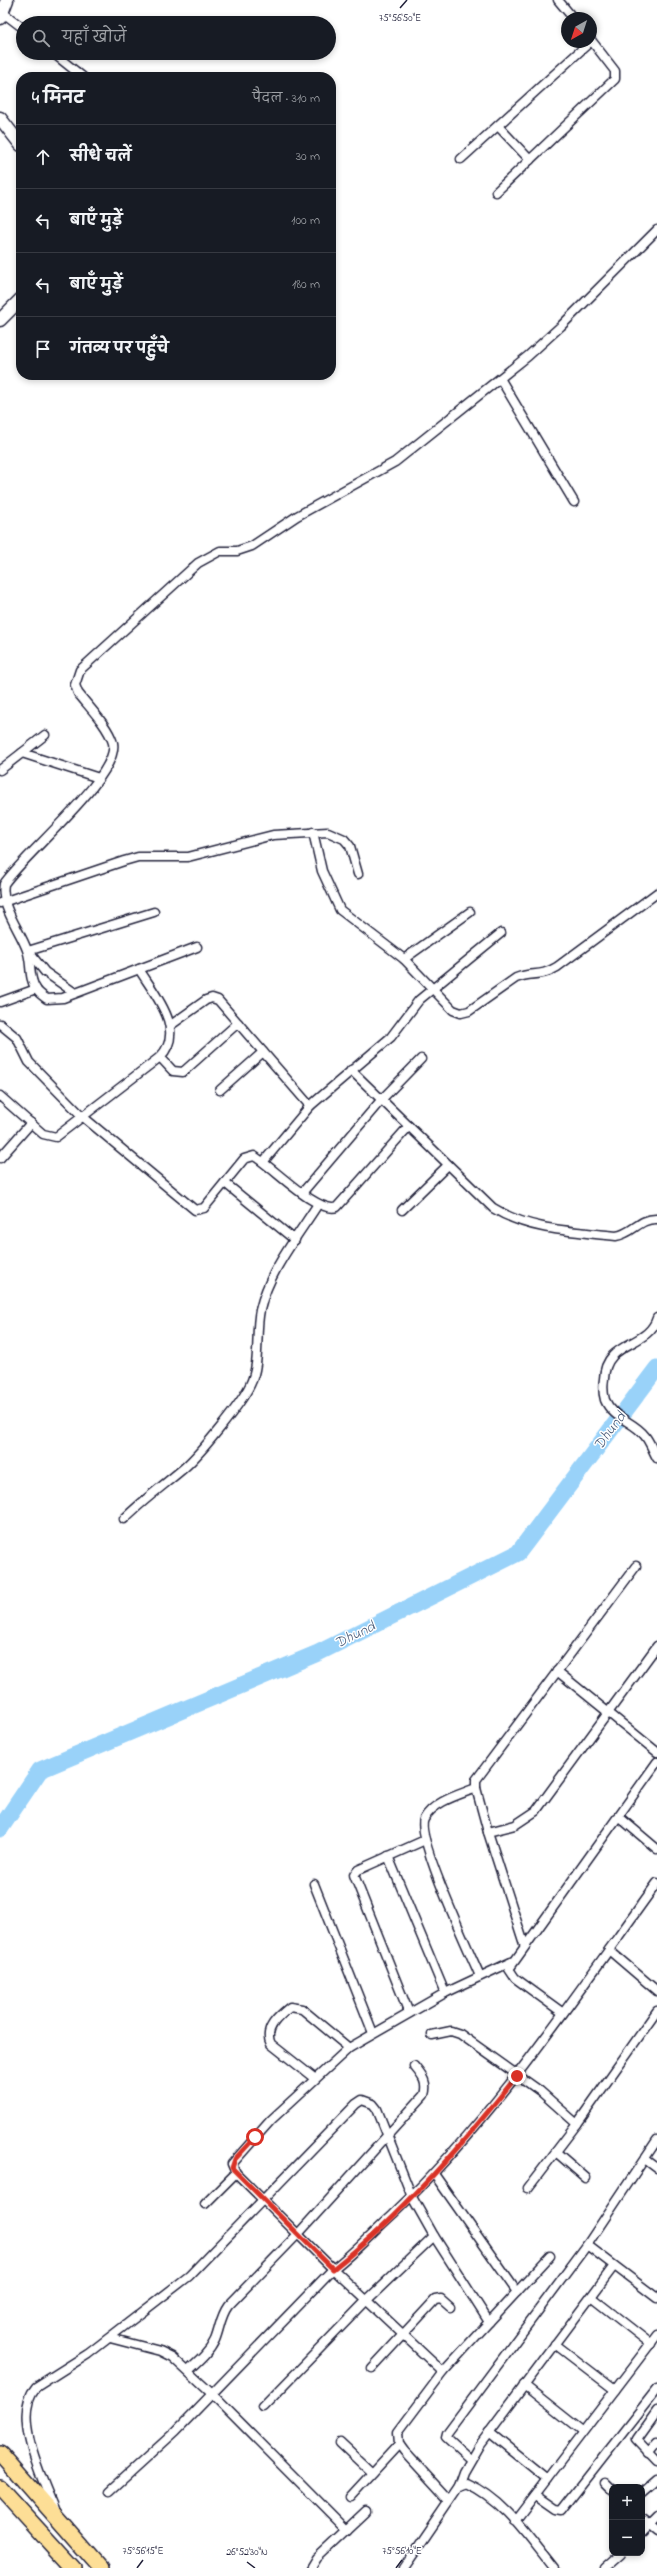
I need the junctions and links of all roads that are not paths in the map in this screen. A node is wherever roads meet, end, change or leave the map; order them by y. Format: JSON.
{"nodes":[{"id":1,"x":7,"y":0,"type":"edge"},
{"id":2,"x":558,"y":0,"type":"edge"},
{"id":3,"x":568,"y":12,"type":"edge"},
{"id":4,"x":1,"y":15,"type":"edge"},
{"id":5,"x":16,"y":24,"type":"edge"},
{"id":6,"x":583,"y":48,"type":"edge"},
{"id":7,"x":597,"y":48,"type":"edge"},
{"id":8,"x":62,"y":60,"type":"edge"},
{"id":9,"x":77,"y":72,"type":"edge"},
{"id":10,"x":0,"y":118,"type":"edge"},
{"id":11,"x":498,"y":126,"type":"junction"},
{"id":12,"x":16,"y":139,"type":"edge"},
{"id":13,"x":461,"y":159,"type":"dead end"},
{"id":14,"x":530,"y":160,"type":"junction"},
{"id":15,"x":496,"y":192,"type":"dead end"},
{"id":16,"x":657,"y":230,"type":"edge"},
{"id":17,"x":16,"y":304,"type":"edge"},
{"id":18,"x":0,"y":320,"type":"edge"},
{"id":19,"x":501,"y":380,"type":"junction"},
{"id":20,"x":574,"y":502,"type":"dead end"},
{"id":21,"x":45,"y":735,"type":"dead end"},
{"id":22,"x":22,"y":752,"type":"junction"},
{"id":23,"x":0,"y":770,"type":"edge"},
{"id":24,"x":98,"y":778,"type":"junction"},
{"id":25,"x":313,"y":832,"type":"junction"},
{"id":26,"x":358,"y":874,"type":"dead end"},
{"id":27,"x":657,"y":893,"type":"edge"},
{"id":28,"x":4,"y":906,"type":"edge"},
{"id":29,"x":154,"y":912,"type":"dead end"},
{"id":30,"x":470,"y":912,"type":"dead end"},
{"id":31,"x":501,"y":933,"type":"dead end"},
{"id":32,"x":197,"y":947,"type":"dead end"},
{"id":33,"x":28,"y":951,"type":"junction"},
{"id":34,"x":404,"y":959,"type":"junction"},
{"id":35,"x":139,"y":969,"type":"junction"},
{"id":36,"x":432,"y":988,"type":"junction"},
{"id":37,"x":36,"y":989,"type":"junction"},
{"id":38,"x":75,"y":994,"type":"junction"},
{"id":39,"x":0,"y":1002,"type":"edge"},
{"id":40,"x":238,"y":1023,"type":"junction"},
{"id":41,"x":0,"y":1024,"type":"edge"},
{"id":42,"x":171,"y":1025,"type":"junction"},
{"id":43,"x":263,"y":1052,"type":"junction"},
{"id":44,"x":160,"y":1057,"type":"junction"},
{"id":45,"x":421,"y":1058,"type":"dead end"},
{"id":46,"x":350,"y":1070,"type":"junction"},
{"id":47,"x":220,"y":1090,"type":"dead end"},
{"id":48,"x":0,"y":1096,"type":"edge"},
{"id":49,"x":382,"y":1099,"type":"junction"},
{"id":50,"x":310,"y":1106,"type":"junction"},
{"id":51,"x":82,"y":1116,"type":"junction"},
{"id":52,"x":31,"y":1123,"type":"junction"},
{"id":53,"x":409,"y":1126,"type":"junction"},
{"id":54,"x":0,"y":1158,"type":"edge"},
{"id":55,"x":264,"y":1161,"type":"junction"},
{"id":56,"x":448,"y":1165,"type":"junction"},
{"id":57,"x":225,"y":1183,"type":"junction"},
{"id":58,"x":302,"y":1193,"type":"junction"},
{"id":59,"x":318,"y":1204,"type":"junction"},
{"id":60,"x":402,"y":1210,"type":"dead end"},
{"id":61,"x":657,"y":1219,"type":"edge"},
{"id":62,"x":295,"y":1240,"type":"junction"},
{"id":63,"x":657,"y":1318,"type":"edge"},
{"id":64,"x":657,"y":1458,"type":"edge"},
{"id":65,"x":124,"y":1519,"type":"dead end"},
{"id":66,"x":636,"y":1566,"type":"dead end"},
{"id":67,"x":657,"y":1646,"type":"edge"},
{"id":68,"x":557,"y":1671,"type":"junction"},
{"id":69,"x":610,"y":1713,"type":"junction"},
{"id":70,"x":657,"y":1752,"type":"edge"},
{"id":71,"x":657,"y":1762,"type":"edge"},
{"id":72,"x":476,"y":1788,"type":"junction"},
{"id":73,"x":618,"y":1816,"type":"junction"},
{"id":74,"x":488,"y":1832,"type":"junction"},
{"id":75,"x":424,"y":1840,"type":"junction"},
{"id":76,"x":657,"y":1849,"type":"edge"},
{"id":77,"x":388,"y":1856,"type":"junction"},
{"id":78,"x":657,"y":1883,"type":"edge"},
{"id":79,"x":314,"y":1884,"type":"dead end"},
{"id":80,"x":524,"y":1944,"type":"junction"},
{"id":81,"x":608,"y":1950,"type":"junction"},
{"id":82,"x":511,"y":1962,"type":"junction"},
{"id":83,"x":480,"y":1976,"type":"junction"},
{"id":84,"x":657,"y":1991,"type":"edge"},
{"id":85,"x":445,"y":1993,"type":"junction"},
{"id":86,"x":657,"y":2011,"type":"edge"},
{"id":87,"x":409,"y":2013,"type":"junction"},
{"id":88,"x":563,"y":2013,"type":"junction"},
{"id":89,"x":373,"y":2033,"type":"junction"},
{"id":90,"x":432,"y":2036,"type":"dead end"},
{"id":91,"x":349,"y":2048,"type":"junction"},
{"id":92,"x":414,"y":2066,"type":"dead end"},
{"id":93,"x":517,"y":2076,"type":"junction"},
{"id":94,"x":314,"y":2078,"type":"junction"},
{"id":95,"x":577,"y":2124,"type":"junction"},
{"id":96,"x":387,"y":2135,"type":"junction"},
{"id":97,"x":657,"y":2140,"type":"edge"},
{"id":98,"x":556,"y":2152,"type":"junction"},
{"id":99,"x":645,"y":2158,"type":"junction"},
{"id":100,"x":657,"y":2168,"type":"edge"},
{"id":101,"x":236,"y":2173,"type":"junction"},
{"id":102,"x":434,"y":2174,"type":"junction"},
{"id":103,"x":586,"y":2178,"type":"dead end"},
{"id":104,"x":528,"y":2188,"type":"dead end"},
{"id":105,"x":412,"y":2197,"type":"junction"},
{"id":106,"x":263,"y":2199,"type":"junction"},
{"id":107,"x":205,"y":2204,"type":"dead end"},
{"id":108,"x":298,"y":2234,"type":"junction"},
{"id":109,"x":434,"y":2236,"type":"junction"},
{"id":110,"x":587,"y":2245,"type":"junction"},
{"id":111,"x":550,"y":2256,"type":"dead end"},
{"id":112,"x":614,"y":2266,"type":"junction"},
{"id":113,"x":333,"y":2269,"type":"junction"},
{"id":114,"x":517,"y":2292,"type":"junction"},
{"id":115,"x":591,"y":2297,"type":"junction"},
{"id":116,"x":657,"y":2298,"type":"edge"},
{"id":117,"x":367,"y":2300,"type":"junction"},
{"id":118,"x":450,"y":2307,"type":"dead end"},
{"id":119,"x":490,"y":2322,"type":"junction"},
{"id":120,"x":404,"y":2335,"type":"junction"},
{"id":121,"x":657,"y":2336,"type":"edge"},
{"id":122,"x":110,"y":2338,"type":"junction"},
{"id":123,"x":555,"y":2344,"type":"junction"},
{"id":124,"x":651,"y":2344,"type":"junction"},
{"id":125,"x":372,"y":2368,"type":"dead end"},
{"id":126,"x":188,"y":2371,"type":"junction"},
{"id":127,"x":443,"y":2372,"type":"junction"},
{"id":128,"x":524,"y":2385,"type":"junction"},
{"id":129,"x":657,"y":2389,"type":"edge"},
{"id":130,"x":615,"y":2390,"type":"junction"},
{"id":131,"x":211,"y":2393,"type":"junction"},
{"id":132,"x":263,"y":2407,"type":"dead end"},
{"id":133,"x":657,"y":2411,"type":"edge"},
{"id":134,"x":582,"y":2431,"type":"junction"},
{"id":135,"x":489,"y":2432,"type":"junction"},
{"id":136,"x":657,"y":2441,"type":"edge"},
{"id":137,"x":340,"y":2443,"type":"dead end"},
{"id":138,"x":398,"y":2444,"type":"junction"},
{"id":139,"x":648,"y":2452,"type":"junction"},
{"id":140,"x":0,"y":2453,"type":"edge"},
{"id":141,"x":470,"y":2459,"type":"junction"},
{"id":142,"x":657,"y":2460,"type":"edge"},
{"id":143,"x":372,"y":2473,"type":"junction"},
{"id":144,"x":547,"y":2479,"type":"junction"},
{"id":145,"x":657,"y":2480,"type":"edge"},
{"id":146,"x":605,"y":2483,"type":"dead end"},
{"id":147,"x":459,"y":2486,"type":"junction"},
{"id":148,"x":609,"y":2487,"type":"edge"},
{"id":149,"x":0,"y":2488,"type":"edge"},
{"id":150,"x":110,"y":2491,"type":"dead end"},
{"id":151,"x":645,"y":2491,"type":"edge"},
{"id":152,"x":536,"y":2495,"type":"junction"},
{"id":153,"x":350,"y":2497,"type":"dead end"},
{"id":154,"x":449,"y":2500,"type":"junction"},
{"id":155,"x":366,"y":2512,"type":"dead end"},
{"id":156,"x":57,"y":2516,"type":"junction"},
{"id":157,"x":657,"y":2518,"type":"edge"},
{"id":158,"x":516,"y":2521,"type":"junction"},
{"id":159,"x":645,"y":2523,"type":"edge"},
{"id":160,"x":649,"y":2526,"type":"junction"},
{"id":161,"x":347,"y":2530,"type":"junction"},
{"id":162,"x":645,"y":2530,"type":"edge"},
{"id":163,"x":657,"y":2532,"type":"edge"},
{"id":164,"x":92,"y":2556,"type":"junction"},
{"id":165,"x":617,"y":2556,"type":"edge"},
{"id":166,"x":73,"y":2568,"type":"edge"},
{"id":167,"x":101,"y":2568,"type":"edge"},
{"id":168,"x":110,"y":2568,"type":"edge"},
{"id":169,"x":311,"y":2568,"type":"edge"},
{"id":170,"x":403,"y":2568,"type":"edge"},
{"id":171,"x":554,"y":2568,"type":"edge"},
{"id":172,"x":604,"y":2568,"type":"edge"}],
"edges":[{"from":1,"to":4,"type":"street"},
{"from":2,"to":3,"type":"street"},
{"from":4,"to":5,"type":"street"},
{"from":6,"to":11,"type":"street"},
{"from":7,"to":14,"type":"street"},
{"from":8,"to":9,"type":"street"},
{"from":10,"to":12,"type":"street"},
{"from":11,"to":13,"type":"street"},
{"from":11,"to":14,"type":"street"},
{"from":14,"to":15,"type":"street"},
{"from":16,"to":19,"type":"street"},
{"from":17,"to":18,"type":"street"},
{"from":19,"to":20,"type":"street"},
{"from":19,"to":24,"type":"street"},
{"from":21,"to":22,"type":"street"},
{"from":22,"to":23,"type":"street"},
{"from":22,"to":24,"type":"street"},
{"from":24,"to":28,"type":"street"},
{"from":25,"to":26,"type":"street"},
{"from":25,"to":28,"type":"street"},
{"from":25,"to":34,"type":"street"},
{"from":27,"to":36,"type":"street"},
{"from":28,"to":33,"type":"street"},
{"from":29,"to":33,"type":"street"},
{"from":30,"to":34,"type":"street"},
{"from":31,"to":36,"type":"street"},
{"from":32,"to":35,"type":"street"},
{"from":33,"to":37,"type":"street"},
{"from":33,"to":38,"type":"street"},
{"from":34,"to":36,"type":"street"},
{"from":35,"to":38,"type":"street"},
{"from":35,"to":42,"type":"street"},
{"from":36,"to":46,"type":"street"},
{"from":37,"to":38,"type":"street"},
{"from":37,"to":39,"type":"street"},
{"from":40,"to":42,"type":"street"},
{"from":40,"to":43,"type":"street"},
{"from":40,"to":44,"type":"street"},
{"from":41,"to":51,"type":"street"},
{"from":42,"to":44,"type":"street"},
{"from":43,"to":47,"type":"street"},
{"from":43,"to":50,"type":"street"},
{"from":44,"to":51,"type":"street"},
{"from":45,"to":49,"type":"street"},
{"from":46,"to":49,"type":"street"},
{"from":46,"to":50,"type":"street"},
{"from":48,"to":52,"type":"street"},
{"from":49,"to":53,"type":"street"},
{"from":49,"to":58,"type":"street"},
{"from":50,"to":55,"type":"street"},
{"from":51,"to":52,"type":"street"},
{"from":51,"to":57,"type":"street"},
{"from":52,"to":54,"type":"street"},
{"from":53,"to":56,"type":"street"},
{"from":53,"to":59,"type":"street"},
{"from":55,"to":57,"type":"street"},
{"from":55,"to":58,"type":"street"},
{"from":56,"to":60,"type":"street"},
{"from":56,"to":61,"type":"street"},
{"from":57,"to":62,"type":"street"},
{"from":58,"to":59,"type":"street"},
{"from":59,"to":62,"type":"street"},
{"from":62,"to":65,"type":"street"},
{"from":63,"to":64,"type":"street"},
{"from":66,"to":68,"type":"street"},
{"from":67,"to":69,"type":"street"},
{"from":68,"to":69,"type":"street"},
{"from":68,"to":72,"type":"street"},
{"from":69,"to":70,"type":"street"},
{"from":69,"to":74,"type":"street"},
{"from":71,"to":73,"type":"street"},
{"from":72,"to":74,"type":"street"},
{"from":72,"to":75,"type":"street"},
{"from":73,"to":76,"type":"street"},
{"from":73,"to":80,"type":"street"},
{"from":74,"to":80,"type":"street"},
{"from":75,"to":77,"type":"street"},
{"from":75,"to":83,"type":"street"},
{"from":77,"to":85,"type":"street"},
{"from":77,"to":87,"type":"street"},
{"from":78,"to":81,"type":"street"},
{"from":79,"to":89,"type":"street"},
{"from":80,"to":82,"type":"street"},
{"from":81,"to":84,"type":"street"},
{"from":81,"to":88,"type":"street"},
{"from":82,"to":83,"type":"street"},
{"from":82,"to":88,"type":"street"},
{"from":83,"to":85,"type":"street"},
{"from":85,"to":87,"type":"street"},
{"from":86,"to":95,"type":"street"},
{"from":87,"to":89,"type":"street"},
{"from":88,"to":93,"type":"street"},
{"from":89,"to":91,"type":"street"},
{"from":90,"to":93,"type":"street"},
{"from":91,"to":94,"type":"street"},
{"from":91,"to":94,"type":"street"},
{"from":92,"to":96,"type":"street"},
{"from":93,"to":95,"type":"street"},
{"from":93,"to":102,"type":"street"},
{"from":94,"to":101,"type":"street"},
{"from":95,"to":98,"type":"street"},
{"from":96,"to":105,"type":"street"},
{"from":96,"to":106,"type":"street"},
{"from":96,"to":108,"type":"street"},
{"from":97,"to":99,"type":"street"},
{"from":98,"to":103,"type":"street"},
{"from":98,"to":104,"type":"street"},
{"from":99,"to":100,"type":"street"},
{"from":99,"to":110,"type":"street"},
{"from":101,"to":106,"type":"street"},
{"from":101,"to":107,"type":"street"},
{"from":102,"to":105,"type":"street"},
{"from":102,"to":114,"type":"street"},
{"from":105,"to":109,"type":"street"},
{"from":105,"to":113,"type":"street"},
{"from":106,"to":108,"type":"street"},
{"from":106,"to":122,"type":"street"},
{"from":108,"to":113,"type":"street"},
{"from":108,"to":126,"type":"street"},
{"from":109,"to":117,"type":"street"},
{"from":109,"to":119,"type":"street"},
{"from":110,"to":112,"type":"street"},
{"from":110,"to":141,"type":"street"},
{"from":111,"to":114,"type":"street"},
{"from":112,"to":115,"type":"street"},
{"from":112,"to":116,"type":"street"},
{"from":113,"to":117,"type":"street"},
{"from":113,"to":131,"type":"street"},
{"from":114,"to":119,"type":"street"},
{"from":115,"to":123,"type":"street"},
{"from":115,"to":124,"type":"street"},
{"from":117,"to":120,"type":"street"},
{"from":117,"to":132,"type":"street"},
{"from":118,"to":120,"type":"street"},
{"from":119,"to":127,"type":"street"},
{"from":120,"to":125,"type":"street"},
{"from":120,"to":127,"type":"street"},
{"from":121,"to":124,"type":"street"},
{"from":122,"to":126,"type":"street"},
{"from":122,"to":156,"type":"street"},
{"from":123,"to":128,"type":"street"},
{"from":123,"to":130,"type":"street"},
{"from":124,"to":130,"type":"street"},
{"from":126,"to":131,"type":"street"},
{"from":127,"to":138,"type":"street"},
{"from":128,"to":134,"type":"street"},
{"from":128,"to":135,"type":"street"},
{"from":129,"to":152,"type":"street"},
{"from":130,"to":134,"type":"street"},
{"from":131,"to":150,"type":"street"},
{"from":131,"to":161,"type":"street"},
{"from":133,"to":139,"type":"street"},
{"from":134,"to":144,"type":"street"},
{"from":135,"to":141,"type":"street"},
{"from":135,"to":144,"type":"street"},
{"from":136,"to":139,"type":"street"},
{"from":137,"to":143,"type":"street"},
{"from":138,"to":143,"type":"street"},
{"from":138,"to":154,"type":"street"},
{"from":139,"to":142,"type":"street"},
{"from":140,"to":156,"type":"highway"},
{"from":141,"to":147,"type":"street"},
{"from":143,"to":153,"type":"street"},
{"from":144,"to":152,"type":"street"},
{"from":145,"to":151,"type":"street"},
{"from":146,"to":148,"type":"street"},
{"from":147,"to":154,"type":"street"},
{"from":147,"to":158,"type":"street"},
{"from":149,"to":166,"type":"highway"},
{"from":152,"to":158,"type":"street"},
{"from":154,"to":170,"type":"street"},
{"from":155,"to":161,"type":"street"},
{"from":156,"to":164,"type":"highway"},
{"from":157,"to":160,"type":"street"},
{"from":158,"to":171,"type":"street"},
{"from":159,"to":160,"type":"street"},
{"from":160,"to":162,"type":"street"},
{"from":160,"to":163,"type":"street"},
{"from":161,"to":169,"type":"street"},
{"from":164,"to":167,"type":"highway"},
{"from":164,"to":168,"type":"street"},
{"from":165,"to":172,"type":"street"}]}
